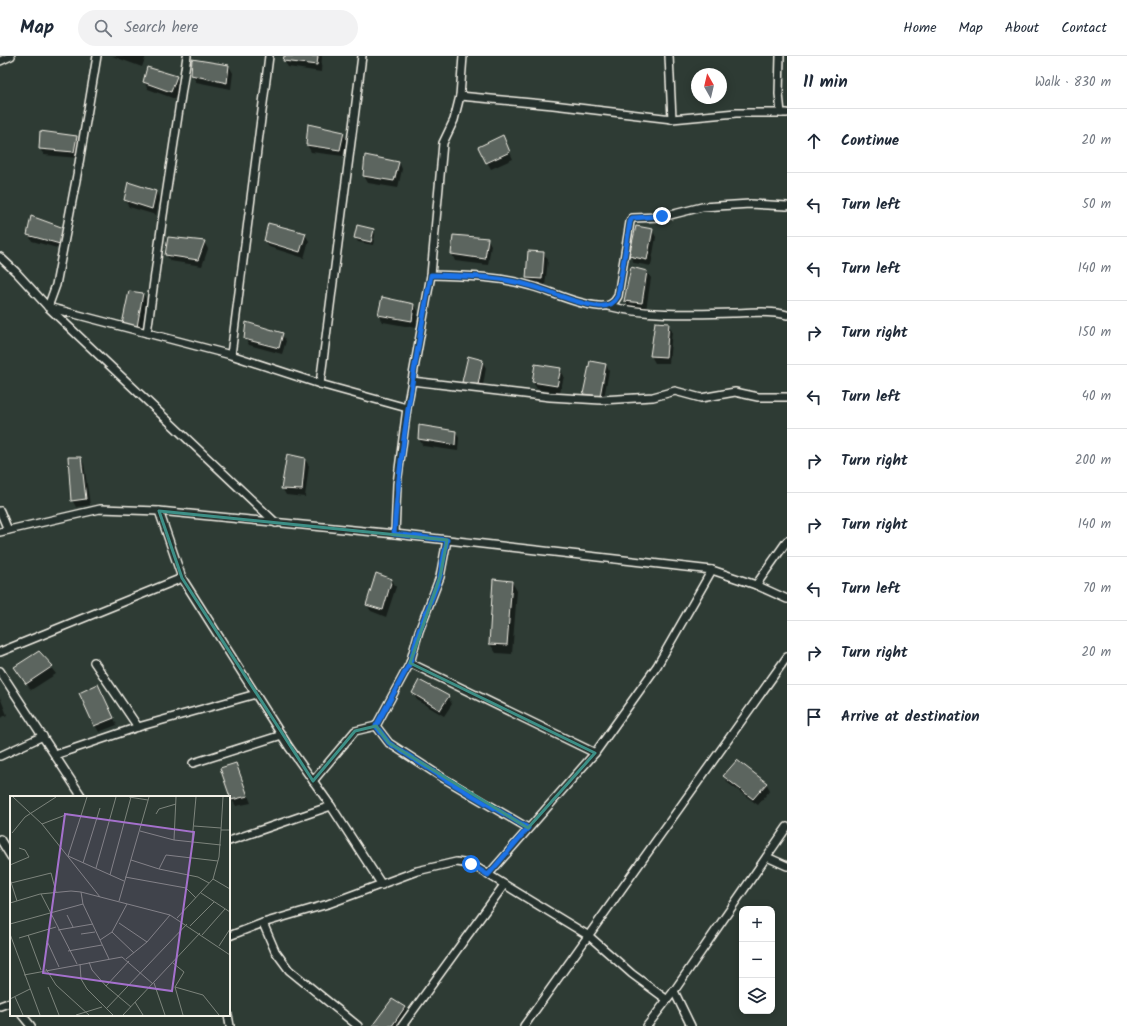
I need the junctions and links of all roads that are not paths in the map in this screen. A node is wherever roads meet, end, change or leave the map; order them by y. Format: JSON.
{"nodes":[{"id":1,"x":11,"y":56,"type":"edge"},
{"id":2,"x":97,"y":56,"type":"edge"},
{"id":3,"x":188,"y":56,"type":"edge"},
{"id":4,"x":269,"y":56,"type":"edge"},
{"id":5,"x":362,"y":56,"type":"edge"},
{"id":6,"x":463,"y":56,"type":"edge"},
{"id":7,"x":669,"y":56,"type":"edge"},
{"id":8,"x":780,"y":56,"type":"edge"},
{"id":9,"x":0,"y":61,"type":"edge"},
{"id":10,"x":460,"y":96,"type":"junction"},
{"id":11,"x":784,"y":113,"type":"edge"},
{"id":12,"x":672,"y":119,"type":"junction"},
{"id":13,"x":787,"y":206,"type":"edge"},
{"id":14,"x":0,"y":257,"type":"edge"},
{"id":15,"x":431,"y":275,"type":"junction"},
{"id":16,"x":608,"y":306,"type":"junction"},
{"id":17,"x":48,"y":307,"type":"junction"},
{"id":18,"x":787,"y":314,"type":"edge"},
{"id":19,"x":147,"y":333,"type":"junction"},
{"id":20,"x":231,"y":355,"type":"junction"},
{"id":21,"x":412,"y":380,"type":"junction"},
{"id":22,"x":320,"y":384,"type":"junction"},
{"id":23,"x":787,"y":397,"type":"edge"},
{"id":24,"x":407,"y":408,"type":"junction"},
{"id":25,"x":159,"y":510,"type":"junction"},
{"id":26,"x":0,"y":511,"type":"edge"},
{"id":27,"x":276,"y":523,"type":"junction"},
{"id":28,"x":8,"y":530,"type":"junction"},
{"id":29,"x":0,"y":532,"type":"edge"},
{"id":30,"x":394,"y":534,"type":"junction"},
{"id":31,"x":447,"y":540,"type":"junction"},
{"id":32,"x":787,"y":541,"type":"edge"},
{"id":33,"x":712,"y":570,"type":"junction"},
{"id":34,"x":182,"y":578,"type":"junction"},
{"id":35,"x":756,"y":585,"type":"junction"},
{"id":36,"x":787,"y":599,"type":"edge"},
{"id":37,"x":0,"y":652,"type":"edge"},
{"id":38,"x":787,"y":657,"type":"edge"},
{"id":39,"x":94,"y":662,"type":"dead end"},
{"id":40,"x":410,"y":663,"type":"junction"},
{"id":41,"x":0,"y":671,"type":"edge"},
{"id":42,"x":256,"y":694,"type":"junction"},
{"id":43,"x":376,"y":726,"type":"junction"},
{"id":44,"x":138,"y":727,"type":"junction"},
{"id":45,"x":282,"y":735,"type":"junction"},
{"id":46,"x":43,"y":736,"type":"junction"},
{"id":47,"x":595,"y":753,"type":"junction"},
{"id":48,"x":55,"y":754,"type":"junction"},
{"id":49,"x":0,"y":756,"type":"edge"},
{"id":50,"x":193,"y":763,"type":"dead end"},
{"id":51,"x":313,"y":781,"type":"junction"},
{"id":52,"x":81,"y":796,"type":"edge"},
{"id":53,"x":331,"y":806,"type":"junction"},
{"id":54,"x":787,"y":827,"type":"edge"},
{"id":55,"x":528,"y":828,"type":"junction"},
{"id":56,"x":0,"y":839,"type":"edge"},
{"id":57,"x":230,"y":841,"type":"edge"},
{"id":58,"x":10,"y":855,"type":"edge"},
{"id":59,"x":767,"y":857,"type":"junction"},
{"id":60,"x":787,"y":866,"type":"edge"},
{"id":61,"x":488,"y":875,"type":"junction"},
{"id":62,"x":382,"y":885,"type":"junction"},
{"id":63,"x":504,"y":885,"type":"junction"},
{"id":64,"x":263,"y":923,"type":"junction"},
{"id":65,"x":230,"y":936,"type":"edge"},
{"id":66,"x":589,"y":936,"type":"junction"},
{"id":67,"x":674,"y":991,"type":"junction"},
{"id":68,"x":666,"y":999,"type":"junction"},
{"id":69,"x":10,"y":1002,"type":"edge"},
{"id":70,"x":0,"y":1006,"type":"edge"},
{"id":71,"x":23,"y":1016,"type":"edge"},
{"id":72,"x":228,"y":1016,"type":"edge"},
{"id":73,"x":31,"y":1026,"type":"edge"},
{"id":74,"x":230,"y":1026,"type":"edge"},
{"id":75,"x":358,"y":1026,"type":"edge"},
{"id":76,"x":402,"y":1026,"type":"edge"},
{"id":77,"x":524,"y":1026,"type":"edge"},
{"id":78,"x":647,"y":1026,"type":"edge"},
{"id":79,"x":691,"y":1026,"type":"edge"}],
"edges":[{"from":1,"to":9,"type":"street"},
{"from":2,"to":17,"type":"street"},
{"from":3,"to":19,"type":"street"},
{"from":4,"to":20,"type":"street"},
{"from":5,"to":22,"type":"street"},
{"from":6,"to":10,"type":"street"},
{"from":7,"to":12,"type":"street"},
{"from":8,"to":11,"type":"street"},
{"from":10,"to":12,"type":"street"},
{"from":10,"to":15,"type":"street"},
{"from":11,"to":12,"type":"street"},
{"from":13,"to":16,"type":"street"},
{"from":14,"to":17,"type":"street"},
{"from":15,"to":16,"type":"street"},
{"from":15,"to":21,"type":"street"},
{"from":16,"to":18,"type":"street"},
{"from":17,"to":19,"type":"street"},
{"from":17,"to":27,"type":"street"},
{"from":19,"to":20,"type":"street"},
{"from":20,"to":22,"type":"street"},
{"from":21,"to":23,"type":"street"},
{"from":21,"to":24,"type":"street"},
{"from":22,"to":24,"type":"street"},
{"from":24,"to":30,"type":"street"},
{"from":25,"to":27,"type":"street"},
{"from":25,"to":28,"type":"street"},
{"from":25,"to":34,"type":"street"},
{"from":26,"to":28,"type":"street"},
{"from":27,"to":30,"type":"street"},
{"from":28,"to":29,"type":"street"},
{"from":30,"to":31,"type":"street"},
{"from":31,"to":33,"type":"street"},
{"from":31,"to":40,"type":"street"},
{"from":32,"to":35,"type":"street"},
{"from":33,"to":35,"type":"street"},
{"from":33,"to":47,"type":"street"},
{"from":34,"to":37,"type":"street"},
{"from":34,"to":42,"type":"street"},
{"from":35,"to":36,"type":"street"},
{"from":38,"to":66,"type":"street"},
{"from":39,"to":44,"type":"street"},
{"from":40,"to":43,"type":"street"},
{"from":40,"to":47,"type":"street"},
{"from":41,"to":46,"type":"street"},
{"from":42,"to":44,"type":"street"},
{"from":42,"to":45,"type":"street"},
{"from":43,"to":51,"type":"street"},
{"from":43,"to":55,"type":"street"},
{"from":44,"to":48,"type":"street"},
{"from":45,"to":50,"type":"street"},
{"from":45,"to":51,"type":"street"},
{"from":46,"to":48,"type":"street"},
{"from":46,"to":49,"type":"street"},
{"from":47,"to":55,"type":"street"},
{"from":48,"to":52,"type":"street"},
{"from":51,"to":53,"type":"street"},
{"from":53,"to":57,"type":"street"},
{"from":53,"to":62,"type":"street"},
{"from":54,"to":59,"type":"street"},
{"from":55,"to":61,"type":"street"},
{"from":56,"to":58,"type":"street"},
{"from":59,"to":60,"type":"street"},
{"from":59,"to":67,"type":"street"},
{"from":61,"to":62,"type":"street"},
{"from":61,"to":63,"type":"street"},
{"from":62,"to":64,"type":"street"},
{"from":63,"to":66,"type":"street"},
{"from":63,"to":76,"type":"street"},
{"from":64,"to":65,"type":"street"},
{"from":64,"to":75,"type":"street"},
{"from":66,"to":68,"type":"street"},
{"from":66,"to":77,"type":"street"},
{"from":67,"to":68,"type":"street"},
{"from":67,"to":79,"type":"street"},
{"from":68,"to":78,"type":"street"},
{"from":69,"to":70,"type":"street"},
{"from":71,"to":73,"type":"street"},
{"from":72,"to":74,"type":"street"}]}
